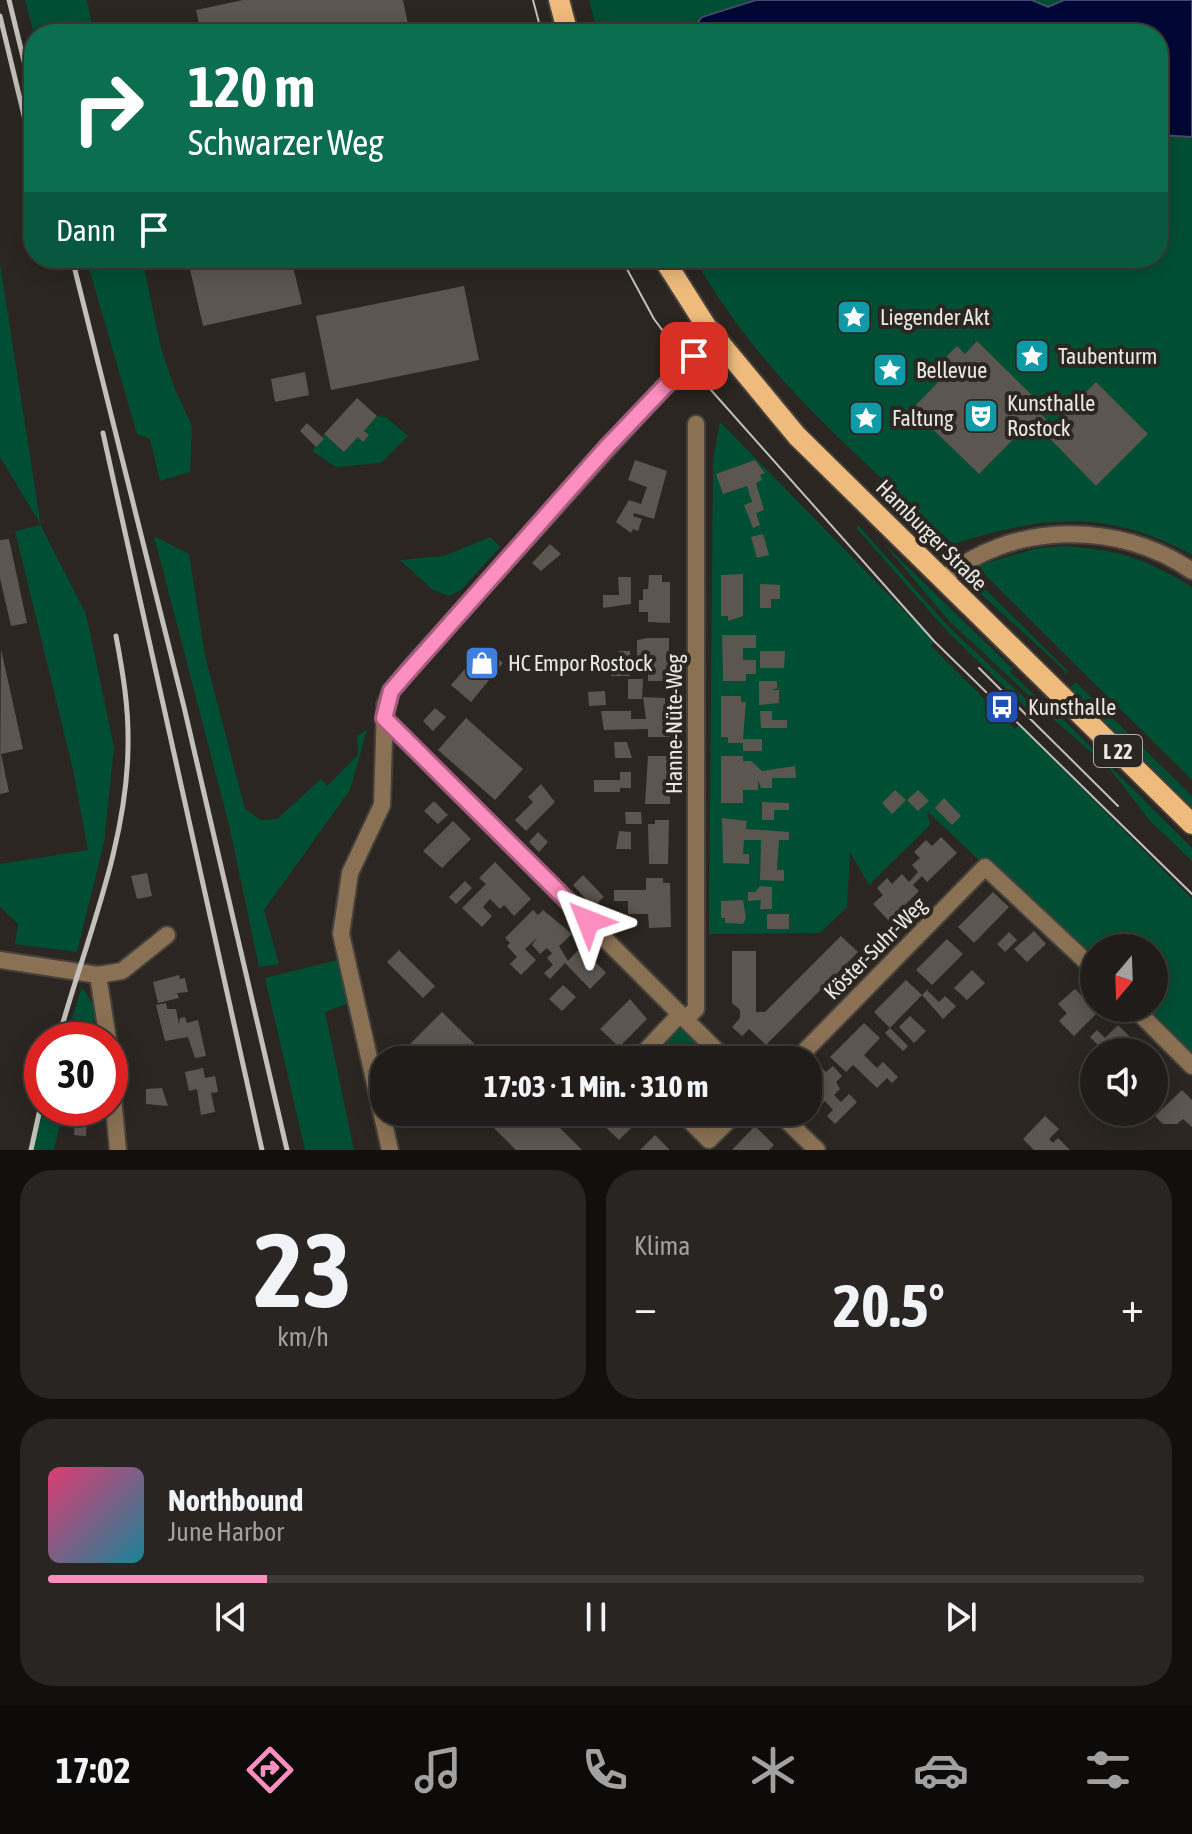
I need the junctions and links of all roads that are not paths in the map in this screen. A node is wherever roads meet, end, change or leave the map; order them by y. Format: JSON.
{"nodes":[{"id":1,"x":559,"y":0,"type":"edge"},
{"id":2,"x":565,"y":24,"type":"edge"},
{"id":3,"x":669,"y":268,"type":"edge"},
{"id":4,"x":716,"y":340,"type":"junction"},
{"id":5,"x":696,"y":424,"type":"dead end"},
{"id":6,"x":1192,"y":571,"type":"edge"},
{"id":7,"x":942,"y":580,"type":"junction"},
{"id":8,"x":384,"y":718,"type":"junction"},
{"id":9,"x":1192,"y":824,"type":"edge"},
{"id":10,"x":167,"y":935,"type":"dead end"},
{"id":11,"x":1080,"y":956,"type":"edge"},
{"id":12,"x":0,"y":960,"type":"edge"},
{"id":13,"x":98,"y":975,"type":"junction"},
{"id":14,"x":682,"y":1017,"type":"junction"},
{"id":15,"x":105,"y":1022,"type":"edge"},
{"id":16,"x":1148,"y":1022,"type":"edge"},
{"id":17,"x":652,"y":1046,"type":"edge"},
{"id":18,"x":712,"y":1046,"type":"edge"},
{"id":19,"x":810,"y":1046,"type":"edge"},
{"id":20,"x":1192,"y":1066,"type":"edge"},
{"id":21,"x":116,"y":1126,"type":"edge"},
{"id":22,"x":695,"y":1126,"type":"edge"},
{"id":23,"x":723,"y":1126,"type":"edge"},
{"id":24,"x":792,"y":1126,"type":"edge"},
{"id":25,"x":118,"y":1150,"type":"edge"},
{"id":26,"x":390,"y":1150,"type":"edge"},
{"id":27,"x":817,"y":1150,"type":"edge"}],
"edges":[{"from":1,"to":2,"type":"main road"},
{"from":3,"to":4,"type":"main road","name":"Hamburger Straße","number":"L 22"},
{"from":4,"to":7,"type":"main road","name":"Hamburger Straße","number":"L 22"},
{"from":4,"to":8,"type":"street"},
{"from":5,"to":14,"type":"street","name":"Hanne-Nüte-Weg"},
{"from":6,"to":7,"type":"street"},
{"from":7,"to":9,"type":"main road","name":"Hamburger Straße","number":"L 22"},
{"from":8,"to":14,"type":"street"},
{"from":8,"to":26,"type":"street"},
{"from":10,"to":13,"type":"street"},
{"from":11,"to":19,"type":"street","name":"Köster-Suhr-Weg"},
{"from":12,"to":13,"type":"street"},
{"from":13,"to":15,"type":"street"},
{"from":14,"to":17,"type":"street"},
{"from":14,"to":18,"type":"street"},
{"from":16,"to":20,"type":"street"},
{"from":21,"to":25,"type":"street"},
{"from":22,"to":23,"type":"street"},
{"from":24,"to":27,"type":"street"}]}
